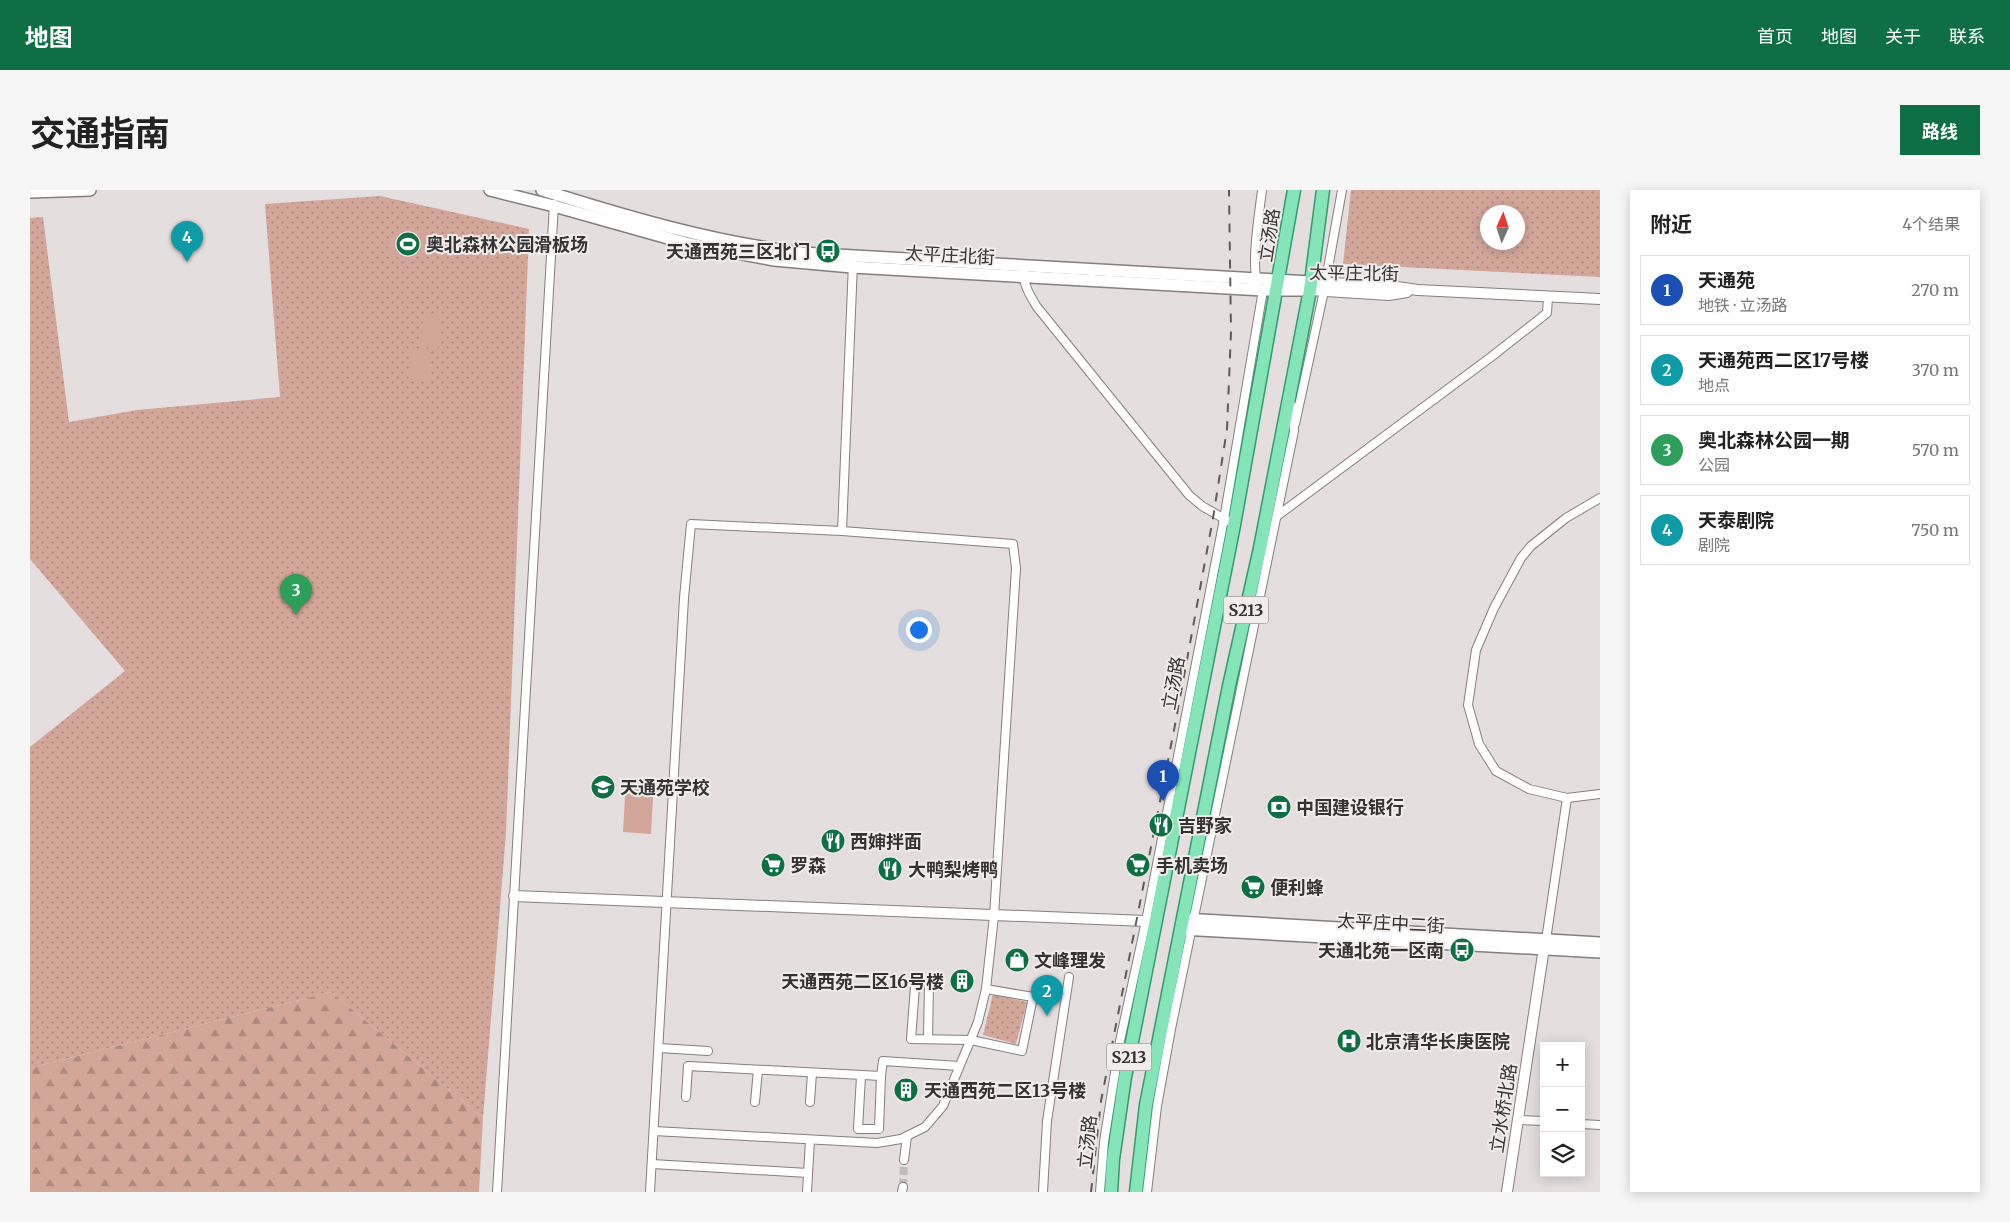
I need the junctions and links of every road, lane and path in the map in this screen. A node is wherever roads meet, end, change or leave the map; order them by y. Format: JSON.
{"nodes":[{"id":1,"x":90,"y":190,"type":"edge"},
{"id":2,"x":490,"y":190,"type":"edge"},
{"id":3,"x":542,"y":190,"type":"edge"},
{"id":4,"x":1262,"y":190,"type":"edge"},
{"id":5,"x":1294,"y":190,"type":"edge"},
{"id":6,"x":1324,"y":190,"type":"edge"},
{"id":7,"x":1342,"y":190,"type":"edge"},
{"id":8,"x":30,"y":192,"type":"edge"},
{"id":9,"x":554,"y":200,"type":"junction"},
{"id":10,"x":853,"y":262,"type":"junction"},
{"id":11,"x":1024,"y":271,"type":"junction"},
{"id":12,"x":1256,"y":279,"type":"junction"},
{"id":13,"x":1278,"y":285,"type":"junction"},
{"id":14,"x":1310,"y":286,"type":"junction"},
{"id":15,"x":1325,"y":287,"type":"junction"},
{"id":16,"x":1262,"y":290,"type":"junction"},
{"id":17,"x":1548,"y":297,"type":"junction"},
{"id":18,"x":1600,"y":299,"type":"edge"},
{"id":19,"x":1290,"y":386,"type":"junction"},
{"id":20,"x":1294,"y":431,"type":"junction"},
{"id":21,"x":1600,"y":498,"type":"edge"},
{"id":22,"x":1277,"y":516,"type":"junction"},
{"id":23,"x":1229,"y":522,"type":"junction"},
{"id":24,"x":842,"y":531,"type":"junction"},
{"id":25,"x":1600,"y":794,"type":"edge"},
{"id":26,"x":1568,"y":798,"type":"junction"},
{"id":27,"x":514,"y":896,"type":"junction"},
{"id":28,"x":668,"y":902,"type":"junction"},
{"id":29,"x":994,"y":916,"type":"junction"},
{"id":30,"x":1151,"y":922,"type":"junction"},
{"id":31,"x":1187,"y":924,"type":"junction"},
{"id":32,"x":1600,"y":943,"type":"edge"},
{"id":33,"x":1545,"y":945,"type":"junction"},
{"id":34,"x":1600,"y":952,"type":"edge"},
{"id":35,"x":1069,"y":977,"type":"dead end"},
{"id":36,"x":929,"y":982,"type":"dead end"},
{"id":37,"x":915,"y":987,"type":"dead end"},
{"id":38,"x":986,"y":989,"type":"junction"},
{"id":39,"x":928,"y":1039,"type":"junction"},
{"id":40,"x":971,"y":1040,"type":"junction"},
{"id":41,"x":659,"y":1048,"type":"junction"},
{"id":42,"x":708,"y":1051,"type":"dead end"},
{"id":43,"x":959,"y":1066,"type":"junction"},
{"id":44,"x":758,"y":1070,"type":"junction"},
{"id":45,"x":812,"y":1073,"type":"junction"},
{"id":46,"x":861,"y":1076,"type":"junction"},
{"id":47,"x":881,"y":1076,"type":"junction"},
{"id":48,"x":686,"y":1097,"type":"dead end"},
{"id":49,"x":755,"y":1102,"type":"dead end"},
{"id":50,"x":810,"y":1102,"type":"dead end"},
{"id":51,"x":1518,"y":1120,"type":"junction"},
{"id":52,"x":1540,"y":1122,"type":"edge"},
{"id":53,"x":1585,"y":1124,"type":"edge"},
{"id":54,"x":1600,"y":1125,"type":"edge"},
{"id":55,"x":654,"y":1131,"type":"junction"},
{"id":56,"x":907,"y":1136,"type":"junction"},
{"id":57,"x":810,"y":1140,"type":"junction"},
{"id":58,"x":904,"y":1160,"type":"tunnel mouth"},
{"id":59,"x":652,"y":1164,"type":"junction"},
{"id":60,"x":808,"y":1173,"type":"junction"},
{"id":61,"x":497,"y":1192,"type":"edge"},
{"id":62,"x":650,"y":1192,"type":"edge"},
{"id":63,"x":807,"y":1192,"type":"edge"},
{"id":64,"x":1043,"y":1192,"type":"edge"},
{"id":65,"x":1100,"y":1192,"type":"edge"},
{"id":66,"x":1111,"y":1192,"type":"edge"},
{"id":67,"x":1136,"y":1192,"type":"edge"},
{"id":68,"x":1147,"y":1192,"type":"edge"},
{"id":69,"x":1507,"y":1192,"type":"edge"}],
"edges":[{"from":1,"to":8,"type":"main road"},
{"from":2,"to":9,"type":"main road","name":"太平庄北街"},
{"from":3,"to":9,"type":"main road","name":"太平庄北街"},
{"from":4,"to":12,"type":"street"},
{"from":5,"to":13,"type":"main road","name":"立汤路","number":"S213"},
{"from":6,"to":14,"type":"main road","number":"S213"},
{"from":7,"to":15,"type":"street"},
{"from":9,"to":10,"type":"main road","name":"太平庄北街"},
{"from":9,"to":27,"type":"street"},
{"from":10,"to":11,"type":"main road","name":"太平庄北街"},
{"from":10,"to":24,"type":"street"},
{"from":11,"to":12,"type":"main road","name":"太平庄北街"},
{"from":11,"to":16,"type":"main road","name":"太平庄北街"},
{"from":11,"to":23,"type":"street"},
{"from":12,"to":13,"type":"main road","name":"太平庄北街"},
{"from":12,"to":16,"type":"street"},
{"from":13,"to":14,"type":"main road","name":"太平庄北街"},
{"from":13,"to":16,"type":"main road","name":"太平庄北街"},
{"from":13,"to":23,"type":"main road","name":"立汤路","number":"S213"},
{"from":14,"to":15,"type":"street","name":"太平庄北街"},
{"from":14,"to":19,"type":"main road","number":"S213"},
{"from":15,"to":17,"type":"street","name":"太平庄北街"},
{"from":15,"to":20,"type":"street"},
{"from":16,"to":23,"type":"street","name":"立汤路","number":"S213"},
{"from":17,"to":18,"type":"street","name":"太平庄北街"},
{"from":17,"to":22,"type":"street"},
{"from":19,"to":20,"type":"street","number":"S213"},
{"from":19,"to":31,"type":"main road","number":"S213"},
{"from":20,"to":22,"type":"street","number":"S213"},
{"from":21,"to":26,"type":"street"},
{"from":22,"to":31,"type":"street","number":"S213"},
{"from":23,"to":30,"type":"main road","name":"立汤路","number":"S213"},
{"from":24,"to":28,"type":"street"},
{"from":24,"to":29,"type":"street"},
{"from":25,"to":26,"type":"street"},
{"from":26,"to":33,"type":"street"},
{"from":27,"to":28,"type":"street"},
{"from":27,"to":61,"type":"street"},
{"from":28,"to":29,"type":"street"},
{"from":28,"to":41,"type":"street"},
{"from":29,"to":30,"type":"street"},
{"from":29,"to":38,"type":"street"},
{"from":30,"to":65,"type":"street","name":"立汤路","number":"S213"},
{"from":30,"to":66,"type":"main road","name":"立汤路","number":"S213"},
{"from":31,"to":33,"type":"main road","name":"太平庄中二街"},
{"from":31,"to":67,"type":"main road","number":"S213"},
{"from":31,"to":68,"type":"street","number":"S213"},
{"from":32,"to":33,"type":"main road","name":"太平庄中二街"},
{"from":33,"to":34,"type":"main road","name":"太平庄中二街"},
{"from":33,"to":51,"type":"street","name":"立水桥北路"},
{"from":35,"to":64,"type":"street"},
{"from":36,"to":39,"type":"street"},
{"from":37,"to":39,"type":"street"},
{"from":38,"to":40,"type":"street"},
{"from":38,"to":40,"type":"street"},
{"from":39,"to":40,"type":"street"},
{"from":40,"to":43,"type":"street"},
{"from":41,"to":42,"type":"street"},
{"from":41,"to":55,"type":"street"},
{"from":43,"to":47,"type":"street"},
{"from":43,"to":56,"type":"street"},
{"from":44,"to":45,"type":"street"},
{"from":44,"to":48,"type":"street"},
{"from":44,"to":49,"type":"street"},
{"from":45,"to":46,"type":"street"},
{"from":45,"to":50,"type":"street"},
{"from":46,"to":47,"type":"street"},
{"from":46,"to":47,"type":"street"},
{"from":51,"to":52,"type":"street"},
{"from":51,"to":69,"type":"street","name":"立水桥北路"},
{"from":53,"to":54,"type":"street"},
{"from":55,"to":57,"type":"street"},
{"from":55,"to":59,"type":"street"},
{"from":56,"to":57,"type":"street"},
{"from":56,"to":58,"type":"street"},
{"from":57,"to":60,"type":"street"},
{"from":59,"to":60,"type":"street"},
{"from":59,"to":62,"type":"street"},
{"from":60,"to":63,"type":"street"}]}
